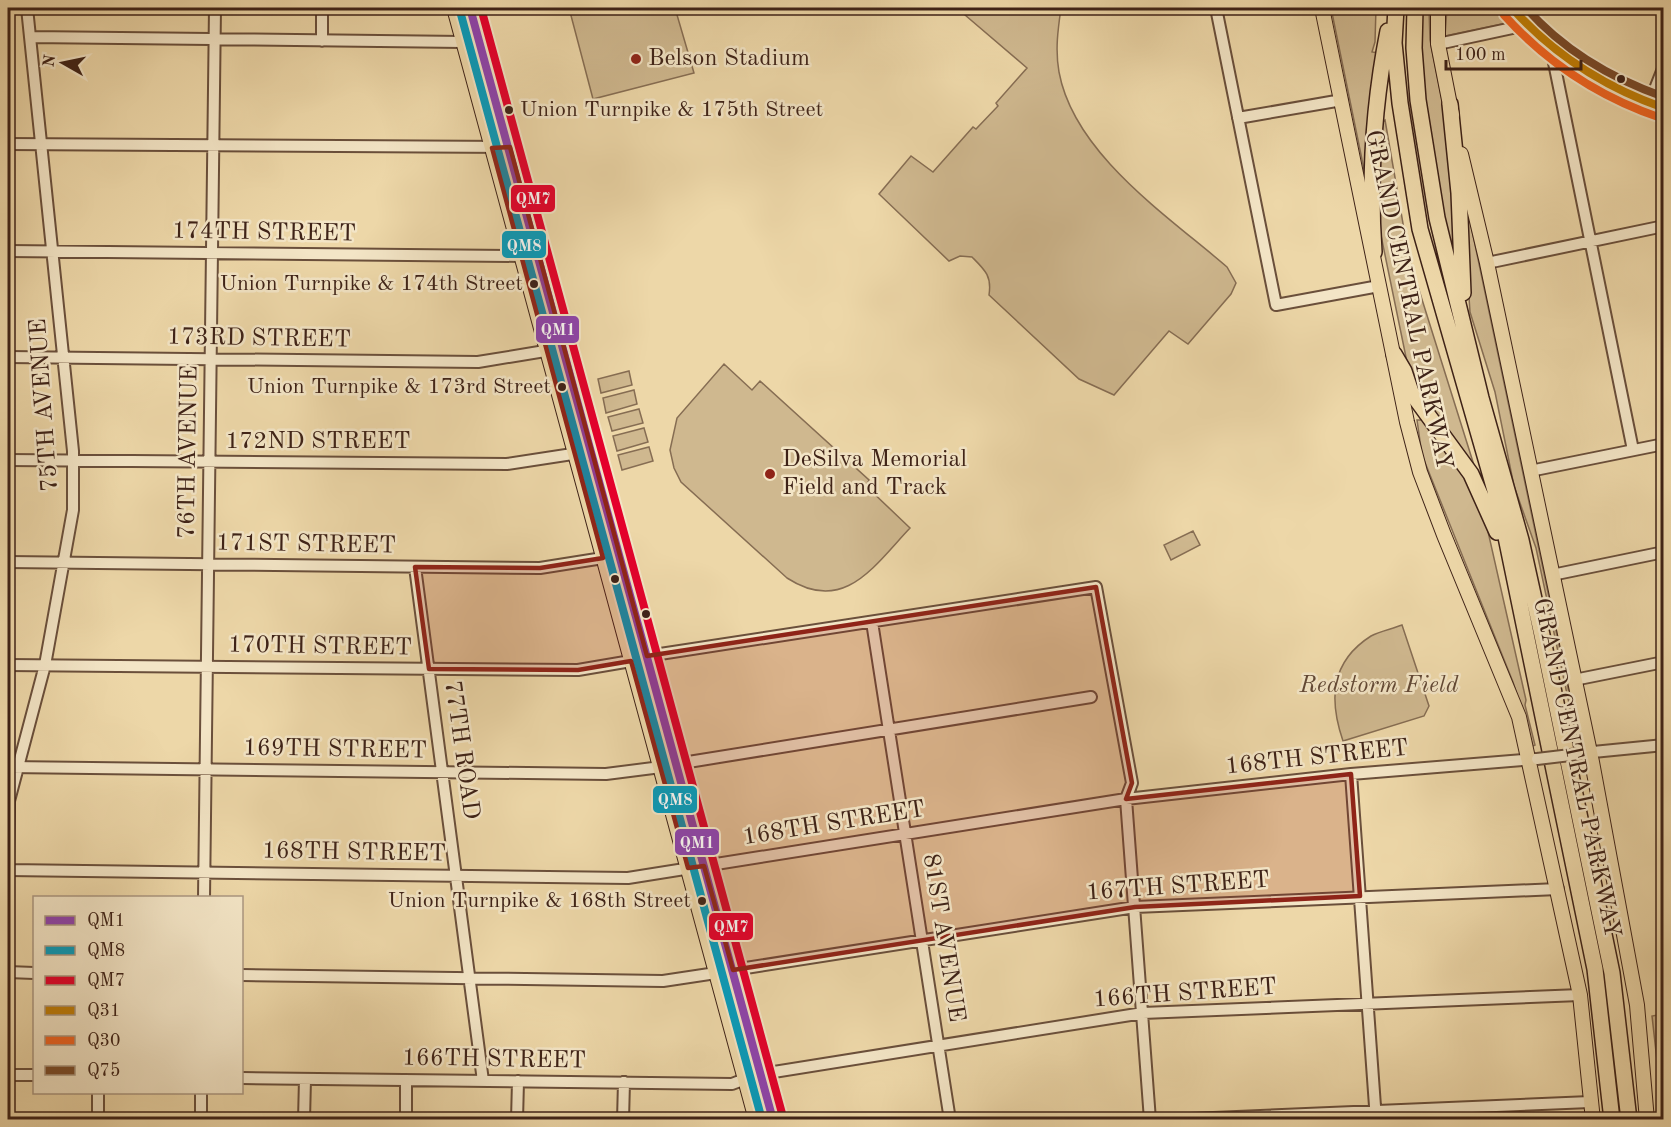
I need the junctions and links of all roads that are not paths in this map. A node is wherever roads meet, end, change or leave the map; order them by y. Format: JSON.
{"nodes":[{"id":1,"x":27,"y":8,"type":"edge"},
{"id":2,"x":215,"y":8,"type":"edge"},
{"id":3,"x":322,"y":8,"type":"edge"},
{"id":4,"x":454,"y":8,"type":"edge"},
{"id":5,"x":470,"y":8,"type":"edge"},
{"id":6,"x":1216,"y":8,"type":"edge"},
{"id":7,"x":1322,"y":8,"type":"edge"},
{"id":8,"x":1395,"y":8,"type":"edge"},
{"id":9,"x":1415,"y":8,"type":"edge"},
{"id":10,"x":1438,"y":8,"type":"edge"},
{"id":11,"x":1512,"y":8,"type":"edge"},
{"id":12,"x":1527,"y":25,"type":"junction"},
{"id":13,"x":30,"y":37,"type":"junction"},
{"id":14,"x":215,"y":40,"type":"junction"},
{"id":15,"x":322,"y":41,"type":"junction"},
{"id":16,"x":463,"y":42,"type":"junction"},
{"id":17,"x":1438,"y":44,"type":"junction"},
{"id":18,"x":1551,"y":48,"type":"junction"},
{"id":19,"x":1664,"y":66,"type":"edge"},
{"id":20,"x":1342,"y":100,"type":"junction"},
{"id":21,"x":1450,"y":104,"type":"junction"},
{"id":22,"x":1649,"y":104,"type":"junction"},
{"id":23,"x":1664,"y":108,"type":"edge"},
{"id":24,"x":1238,"y":118,"type":"junction"},
{"id":25,"x":8,"y":144,"type":"edge"},
{"id":26,"x":42,"y":144,"type":"junction"},
{"id":27,"x":214,"y":146,"type":"junction"},
{"id":28,"x":510,"y":147,"type":"junction"},
{"id":29,"x":492,"y":148,"type":"junction"},
{"id":30,"x":1664,"y":226,"type":"edge"},
{"id":31,"x":1590,"y":241,"type":"junction"},
{"id":32,"x":8,"y":250,"type":"edge"},
{"id":33,"x":53,"y":251,"type":"junction"},
{"id":34,"x":1374,"y":252,"type":"junction"},
{"id":35,"x":213,"y":253,"type":"junction"},
{"id":36,"x":521,"y":256,"type":"junction"},
{"id":37,"x":1486,"y":263,"type":"junction"},
{"id":38,"x":1379,"y":286,"type":"junction"},
{"id":39,"x":1465,"y":326,"type":"junction"},
{"id":40,"x":546,"y":351,"type":"junction"},
{"id":41,"x":1394,"y":354,"type":"junction"},
{"id":42,"x":8,"y":357,"type":"edge"},
{"id":43,"x":64,"y":358,"type":"junction"},
{"id":44,"x":211,"y":360,"type":"junction"},
{"id":45,"x":1664,"y":444,"type":"edge"},
{"id":46,"x":1633,"y":450,"type":"junction"},
{"id":47,"x":592,"y":452,"type":"junction"},
{"id":48,"x":576,"y":455,"type":"junction"},
{"id":49,"x":8,"y":460,"type":"edge"},
{"id":50,"x":74,"y":460,"type":"junction"},
{"id":51,"x":210,"y":462,"type":"junction"},
{"id":52,"x":1530,"y":471,"type":"junction"},
{"id":53,"x":1664,"y":552,"type":"edge"},
{"id":54,"x":603,"y":558,"type":"junction"},
{"id":55,"x":1509,"y":558,"type":"junction"},
{"id":56,"x":8,"y":562,"type":"edge"},
{"id":57,"x":63,"y":563,"type":"junction"},
{"id":58,"x":209,"y":565,"type":"junction"},
{"id":59,"x":415,"y":567,"type":"junction"},
{"id":60,"x":1552,"y":575,"type":"junction"},
{"id":61,"x":872,"y":622,"type":"junction"},
{"id":62,"x":647,"y":656,"type":"junction"},
{"id":63,"x":631,"y":661,"type":"junction"},
{"id":64,"x":1664,"y":662,"type":"edge"},
{"id":65,"x":8,"y":665,"type":"edge"},
{"id":66,"x":45,"y":665,"type":"junction"},
{"id":67,"x":207,"y":667,"type":"junction"},
{"id":68,"x":429,"y":669,"type":"junction"},
{"id":69,"x":1574,"y":680,"type":"junction"},
{"id":70,"x":1091,"y":697,"type":"dead end"},
{"id":71,"x":889,"y":730,"type":"junction"},
{"id":72,"x":1664,"y":745,"type":"edge"},
{"id":73,"x":1584,"y":753,"type":"junction"},
{"id":74,"x":1532,"y":759,"type":"junction"},
{"id":75,"x":676,"y":764,"type":"junction"},
{"id":76,"x":12,"y":767,"type":"edge"},
{"id":77,"x":661,"y":767,"type":"junction"},
{"id":78,"x":206,"y":770,"type":"junction"},
{"id":79,"x":443,"y":773,"type":"junction"},
{"id":80,"x":1351,"y":774,"type":"junction"},
{"id":81,"x":1126,"y":799,"type":"junction"},
{"id":82,"x":906,"y":835,"type":"junction"},
{"id":83,"x":8,"y":865,"type":"edge"},
{"id":84,"x":704,"y":866,"type":"junction"},
{"id":85,"x":688,"y":868,"type":"junction"},
{"id":86,"x":8,"y":870,"type":"edge"},
{"id":87,"x":205,"y":872,"type":"junction"},
{"id":88,"x":457,"y":876,"type":"junction"},
{"id":89,"x":1558,"y":889,"type":"junction"},
{"id":90,"x":204,"y":896,"type":"edge"},
{"id":91,"x":1360,"y":896,"type":"junction"},
{"id":92,"x":1135,"y":907,"type":"junction"},
{"id":93,"x":922,"y":940,"type":"junction"},
{"id":94,"x":733,"y":970,"type":"junction"},
{"id":95,"x":8,"y":972,"type":"edge"},
{"id":96,"x":33,"y":973,"type":"edge"},
{"id":97,"x":716,"y":973,"type":"junction"},
{"id":98,"x":243,"y":975,"type":"edge"},
{"id":99,"x":471,"y":978,"type":"junction"},
{"id":100,"x":1580,"y":995,"type":"junction"},
{"id":101,"x":1367,"y":1003,"type":"junction"},
{"id":102,"x":1143,"y":1013,"type":"junction"},
{"id":103,"x":939,"y":1045,"type":"junction"},
{"id":104,"x":761,"y":1074,"type":"junction"},
{"id":105,"x":8,"y":1075,"type":"edge"},
{"id":106,"x":33,"y":1075,"type":"edge"},
{"id":107,"x":243,"y":1078,"type":"edge"},
{"id":108,"x":304,"y":1079,"type":"junction"},
{"id":109,"x":745,"y":1079,"type":"junction"},
{"id":110,"x":406,"y":1080,"type":"junction"},
{"id":111,"x":483,"y":1080,"type":"junction"},
{"id":112,"x":518,"y":1081,"type":"junction"},
{"id":113,"x":624,"y":1082,"type":"junction"},
{"id":114,"x":98,"y":1094,"type":"edge"},
{"id":115,"x":201,"y":1094,"type":"edge"},
{"id":116,"x":1590,"y":1102,"type":"junction"},
{"id":117,"x":1376,"y":1114,"type":"edge"},
{"id":118,"x":98,"y":1119,"type":"edge"},
{"id":119,"x":201,"y":1119,"type":"edge"},
{"id":120,"x":304,"y":1119,"type":"edge"},
{"id":121,"x":406,"y":1119,"type":"edge"},
{"id":122,"x":517,"y":1119,"type":"edge"},
{"id":123,"x":623,"y":1119,"type":"edge"},
{"id":124,"x":756,"y":1119,"type":"edge"},
{"id":125,"x":773,"y":1119,"type":"edge"},
{"id":126,"x":950,"y":1119,"type":"edge"},
{"id":127,"x":1150,"y":1119,"type":"edge"},
{"id":128,"x":1166,"y":1119,"type":"edge"},
{"id":129,"x":1593,"y":1119,"type":"edge"},
{"id":130,"x":1612,"y":1119,"type":"edge"},
{"id":131,"x":1629,"y":1119,"type":"edge"},
{"id":132,"x":1647,"y":1119,"type":"edge"}],
"edges":[{"from":1,"to":13,"type":"street","name":"75TH AVENUE"},
{"from":2,"to":14,"type":"street","name":"76TH AVENUE"},
{"from":3,"to":15,"type":"street"},
{"from":4,"to":16,"type":"main road"},
{"from":5,"to":28,"type":"main road"},
{"from":6,"to":24,"type":"street"},
{"from":7,"to":20,"type":"main road","name":"GRAND CENTRAL PARKWAY"},
{"from":8,"to":34,"type":"highway"},
{"from":8,"to":55,"type":"highway","name":"GRAND CENTRAL PARKWAY"},
{"from":9,"to":39,"type":"highway","name":"GRAND CENTRAL PARKWAY"},
{"from":10,"to":17,"type":"main road","name":"GRAND CENTRAL PARKWAY"},
{"from":11,"to":12,"type":"street"},
{"from":12,"to":17,"type":"street"},
{"from":12,"to":18,"type":"street"},
{"from":13,"to":14,"type":"street"},
{"from":13,"to":26,"type":"street","name":"75TH AVENUE"},
{"from":14,"to":15,"type":"street"},
{"from":14,"to":27,"type":"street","name":"76TH AVENUE"},
{"from":15,"to":16,"type":"street"},
{"from":16,"to":29,"type":"main road"},
{"from":17,"to":21,"type":"main road","name":"GRAND CENTRAL PARKWAY"},
{"from":18,"to":22,"type":"street"},
{"from":18,"to":31,"type":"street"},
{"from":19,"to":22,"type":"street"},
{"from":20,"to":24,"type":"street"},
{"from":20,"to":34,"type":"main road","name":"GRAND CENTRAL PARKWAY"},
{"from":21,"to":37,"type":"main road","name":"GRAND CENTRAL PARKWAY"},
{"from":21,"to":39,"type":"highway"},
{"from":22,"to":23,"type":"street"},
{"from":24,"to":38,"type":"street"},
{"from":25,"to":26,"type":"street"},
{"from":26,"to":27,"type":"street"},
{"from":26,"to":33,"type":"street","name":"75TH AVENUE"},
{"from":27,"to":29,"type":"street"},
{"from":27,"to":35,"type":"street","name":"76TH AVENUE"},
{"from":28,"to":29,"type":"street"},
{"from":28,"to":47,"type":"main road"},
{"from":29,"to":36,"type":"main road"},
{"from":30,"to":31,"type":"street"},
{"from":31,"to":37,"type":"street"},
{"from":31,"to":46,"type":"street"},
{"from":32,"to":33,"type":"street","name":"174TH STREET"},
{"from":33,"to":35,"type":"street","name":"174TH STREET"},
{"from":33,"to":43,"type":"street","name":"75TH AVENUE"},
{"from":34,"to":38,"type":"main road","name":"GRAND CENTRAL PARKWAY"},
{"from":35,"to":36,"type":"street","name":"174TH STREET"},
{"from":35,"to":44,"type":"street","name":"76TH AVENUE"},
{"from":36,"to":40,"type":"main road"},
{"from":37,"to":52,"type":"main road","name":"GRAND CENTRAL PARKWAY"},
{"from":38,"to":41,"type":"main road","name":"GRAND CENTRAL PARKWAY"},
{"from":39,"to":131,"type":"highway","name":"GRAND CENTRAL PARKWAY"},
{"from":40,"to":44,"type":"street","name":"173RD STREET"},
{"from":40,"to":48,"type":"main road"},
{"from":41,"to":55,"type":"highway"},
{"from":41,"to":74,"type":"main road","name":"GRAND CENTRAL PARKWAY"},
{"from":42,"to":43,"type":"street","name":"173RD STREET"},
{"from":43,"to":44,"type":"street","name":"173RD STREET"},
{"from":43,"to":50,"type":"street","name":"75TH AVENUE"},
{"from":44,"to":51,"type":"street","name":"76TH AVENUE"},
{"from":45,"to":46,"type":"street"},
{"from":46,"to":52,"type":"street"},
{"from":47,"to":48,"type":"street","name":"172ND STREET"},
{"from":47,"to":62,"type":"main road"},
{"from":48,"to":51,"type":"street","name":"172ND STREET"},
{"from":48,"to":54,"type":"main road"},
{"from":49,"to":50,"type":"street","name":"172ND STREET"},
{"from":50,"to":51,"type":"street","name":"172ND STREET"},
{"from":50,"to":57,"type":"street","name":"75TH AVENUE"},
{"from":51,"to":58,"type":"street","name":"76TH AVENUE"},
{"from":52,"to":60,"type":"main road","name":"GRAND CENTRAL PARKWAY"},
{"from":53,"to":60,"type":"street"},
{"from":54,"to":59,"type":"street","name":"171ST STREET"},
{"from":54,"to":63,"type":"main road"},
{"from":55,"to":130,"type":"highway","name":"GRAND CENTRAL PARKWAY"},
{"from":56,"to":57,"type":"street","name":"171ST STREET"},
{"from":57,"to":58,"type":"street","name":"171ST STREET"},
{"from":57,"to":66,"type":"street","name":"75TH AVENUE"},
{"from":58,"to":59,"type":"street","name":"171ST STREET"},
{"from":58,"to":67,"type":"street","name":"76TH AVENUE"},
{"from":59,"to":68,"type":"street","name":"77TH ROAD"},
{"from":60,"to":69,"type":"main road","name":"GRAND CENTRAL PARKWAY"},
{"from":61,"to":62,"type":"street"},
{"from":61,"to":71,"type":"street","name":"81ST AVENUE"},
{"from":61,"to":81,"type":"street"},
{"from":62,"to":75,"type":"main road"},
{"from":63,"to":68,"type":"street","name":"170TH STREET"},
{"from":63,"to":77,"type":"main road"},
{"from":64,"to":69,"type":"street"},
{"from":65,"to":66,"type":"street","name":"170TH STREET"},
{"from":66,"to":67,"type":"street","name":"170TH STREET"},
{"from":66,"to":76,"type":"street","name":"75TH AVENUE"},
{"from":67,"to":68,"type":"street","name":"170TH STREET"},
{"from":67,"to":78,"type":"street","name":"76TH AVENUE"},
{"from":68,"to":79,"type":"street","name":"77TH ROAD"},
{"from":69,"to":73,"type":"main road","name":"GRAND CENTRAL PARKWAY"},
{"from":70,"to":71,"type":"street"},
{"from":71,"to":75,"type":"street"},
{"from":71,"to":82,"type":"street","name":"81ST AVENUE"},
{"from":72,"to":73,"type":"street","name":"168TH STREET"},
{"from":73,"to":74,"type":"street","name":"168TH STREET","bridge":true},
{"from":73,"to":132,"type":"main road","name":"GRAND CENTRAL PARKWAY"},
{"from":74,"to":80,"type":"street","name":"168TH STREET"},
{"from":74,"to":89,"type":"main road","name":"GRAND CENTRAL PARKWAY"},
{"from":75,"to":84,"type":"main road"},
{"from":76,"to":78,"type":"street","name":"169TH STREET"},
{"from":76,"to":83,"type":"street","name":"75TH AVENUE"},
{"from":77,"to":79,"type":"street","name":"169TH STREET"},
{"from":77,"to":85,"type":"main road"},
{"from":78,"to":79,"type":"street","name":"169TH STREET"},
{"from":78,"to":87,"type":"street","name":"76TH AVENUE"},
{"from":79,"to":88,"type":"street","name":"77TH ROAD"},
{"from":80,"to":81,"type":"street","name":"168TH STREET"},
{"from":80,"to":91,"type":"street"},
{"from":81,"to":82,"type":"street","name":"168TH STREET"},
{"from":81,"to":92,"type":"street"},
{"from":82,"to":84,"type":"street","name":"168TH STREET"},
{"from":82,"to":93,"type":"street","name":"81ST AVENUE"},
{"from":84,"to":85,"type":"street","name":"168TH STREET"},
{"from":84,"to":94,"type":"main road"},
{"from":85,"to":88,"type":"street","name":"168TH STREET"},
{"from":85,"to":97,"type":"main road"},
{"from":86,"to":87,"type":"street","name":"168TH STREET"},
{"from":87,"to":88,"type":"street","name":"168TH STREET"},
{"from":87,"to":90,"type":"street","name":"76TH AVENUE"},
{"from":88,"to":99,"type":"street","name":"77TH ROAD"},
{"from":89,"to":91,"type":"street","name":"167TH STREET"},
{"from":89,"to":100,"type":"main road","name":"GRAND CENTRAL PARKWAY"},
{"from":91,"to":92,"type":"street","name":"167TH STREET"},
{"from":91,"to":101,"type":"street"},
{"from":92,"to":93,"type":"street","name":"167TH STREET"},
{"from":92,"to":102,"type":"street"},
{"from":93,"to":94,"type":"street","name":"167TH STREET"},
{"from":93,"to":103,"type":"street","name":"81ST AVENUE"},
{"from":94,"to":104,"type":"main road"},
{"from":95,"to":96,"type":"street"},
{"from":97,"to":99,"type":"street"},
{"from":97,"to":109,"type":"main road"},
{"from":98,"to":99,"type":"street"},
{"from":99,"to":111,"type":"street","name":"77TH ROAD"},
{"from":100,"to":101,"type":"street","name":"166TH STREET"},
{"from":100,"to":116,"type":"main road","name":"GRAND CENTRAL PARKWAY"},
{"from":101,"to":102,"type":"street","name":"166TH STREET"},
{"from":101,"to":117,"type":"street"},
{"from":102,"to":103,"type":"street","name":"166TH STREET"},
{"from":102,"to":127,"type":"street"},
{"from":103,"to":104,"type":"street","name":"166TH STREET"},
{"from":103,"to":126,"type":"street","name":"81ST AVENUE"},
{"from":104,"to":125,"type":"main road"},
{"from":105,"to":106,"type":"street"},
{"from":107,"to":108,"type":"street","name":"166TH STREET"},
{"from":108,"to":110,"type":"street","name":"166TH STREET"},
{"from":108,"to":120,"type":"street"},
{"from":109,"to":113,"type":"street","name":"166TH STREET"},
{"from":109,"to":124,"type":"main road"},
{"from":110,"to":111,"type":"street","name":"166TH STREET"},
{"from":110,"to":121,"type":"street"},
{"from":111,"to":112,"type":"street","name":"166TH STREET"},
{"from":112,"to":113,"type":"street","name":"166TH STREET"},
{"from":112,"to":122,"type":"street"},
{"from":113,"to":123,"type":"street"},
{"from":114,"to":118,"type":"street"},
{"from":115,"to":119,"type":"street"},
{"from":116,"to":117,"type":"street"},
{"from":116,"to":129,"type":"main road","name":"GRAND CENTRAL PARKWAY"},
{"from":117,"to":128,"type":"street"}]}
